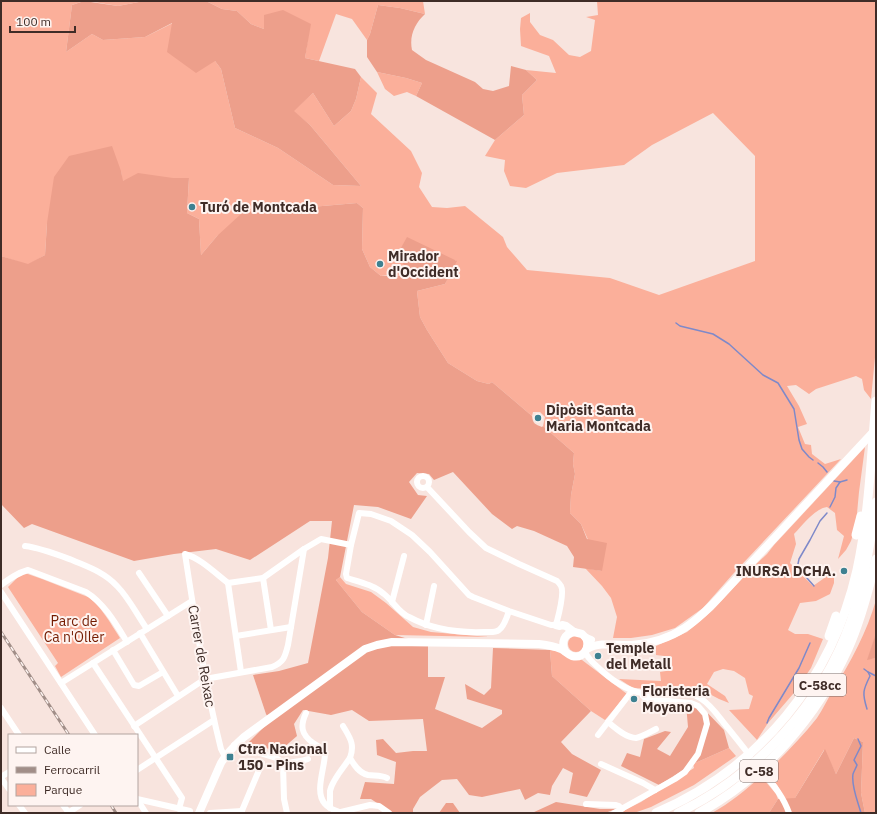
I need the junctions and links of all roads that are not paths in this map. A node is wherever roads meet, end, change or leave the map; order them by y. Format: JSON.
{"nodes":[{"id":1,"x":876,"y":401,"type":"edge"},
{"id":2,"x":876,"y":404,"type":"edge"},
{"id":3,"x":876,"y":429,"type":"edge"},
{"id":4,"x":870,"y":472,"type":"junction"},
{"id":5,"x":427,"y":487,"type":"dead end"},
{"id":6,"x":876,"y":502,"type":"edge"},
{"id":7,"x":856,"y":535,"type":"dead end"},
{"id":8,"x":351,"y":545,"type":"junction"},
{"id":9,"x":25,"y":546,"type":"dead end"},
{"id":10,"x":304,"y":549,"type":"junction"},
{"id":11,"x":404,"y":556,"type":"dead end"},
{"id":12,"x":876,"y":559,"type":"edge"},
{"id":13,"x":139,"y":573,"type":"dead end"},
{"id":14,"x":263,"y":578,"type":"junction"},
{"id":15,"x":228,"y":583,"type":"junction"},
{"id":16,"x":1,"y":585,"type":"edge"},
{"id":17,"x":434,"y":586,"type":"dead end"},
{"id":18,"x":1,"y":592,"type":"edge"},
{"id":19,"x":192,"y":601,"type":"junction"},
{"id":20,"x":392,"y":602,"type":"junction"},
{"id":21,"x":509,"y":611,"type":"junction"},
{"id":22,"x":168,"y":616,"type":"junction"},
{"id":23,"x":836,"y":616,"type":"dead end"},
{"id":24,"x":426,"y":625,"type":"junction"},
{"id":25,"x":558,"y":626,"type":"junction"},
{"id":26,"x":291,"y":627,"type":"junction"},
{"id":27,"x":147,"y":629,"type":"junction"},
{"id":28,"x":271,"y":630,"type":"junction"},
{"id":29,"x":574,"y":632,"type":"junction"},
{"id":30,"x":140,"y":633,"type":"junction"},
{"id":31,"x":236,"y":636,"type":"junction"},
{"id":32,"x":586,"y":638,"type":"junction"},
{"id":33,"x":565,"y":639,"type":"junction"},
{"id":34,"x":127,"y":642,"type":"junction"},
{"id":35,"x":602,"y":644,"type":"junction"},
{"id":36,"x":552,"y":646,"type":"junction"},
{"id":37,"x":113,"y":650,"type":"junction"},
{"id":38,"x":566,"y":651,"type":"junction"},
{"id":39,"x":584,"y":652,"type":"junction"},
{"id":40,"x":93,"y":663,"type":"junction"},
{"id":41,"x":163,"y":672,"type":"junction"},
{"id":42,"x":241,"y":672,"type":"junction"},
{"id":43,"x":205,"y":679,"type":"junction"},
{"id":44,"x":61,"y":683,"type":"junction"},
{"id":45,"x":807,"y":689,"type":"junction"},
{"id":46,"x":632,"y":691,"type":"junction"},
{"id":47,"x":642,"y":693,"type":"junction"},
{"id":48,"x":178,"y":696,"type":"junction"},
{"id":49,"x":1,"y":708,"type":"edge"},
{"id":50,"x":306,"y":713,"type":"dead end"},
{"id":51,"x":4,"y":717,"type":"edge"},
{"id":52,"x":214,"y":720,"type":"junction"},
{"id":53,"x":608,"y":722,"type":"junction"},
{"id":54,"x":134,"y":726,"type":"junction"},
{"id":55,"x":342,"y":726,"type":"dead end"},
{"id":56,"x":656,"y":730,"type":"dead end"},
{"id":57,"x":18,"y":734,"type":"edge"},
{"id":58,"x":94,"y":734,"type":"edge"},
{"id":59,"x":598,"y":736,"type":"dead end"},
{"id":60,"x":234,"y":745,"type":"junction"},
{"id":61,"x":225,"y":757,"type":"junction"},
{"id":62,"x":155,"y":758,"type":"junction"},
{"id":63,"x":350,"y":758,"type":"junction"},
{"id":64,"x":308,"y":759,"type":"dead end"},
{"id":65,"x":262,"y":763,"type":"dead end"},
{"id":66,"x":601,"y":764,"type":"dead end"},
{"id":67,"x":283,"y":765,"type":"junction"},
{"id":68,"x":138,"y":769,"type":"edge"},
{"id":69,"x":1,"y":777,"type":"edge"},
{"id":70,"x":387,"y":778,"type":"dead end"},
{"id":71,"x":8,"y":788,"type":"edge"},
{"id":72,"x":655,"y":790,"type":"junction"},
{"id":73,"x":138,"y":799,"type":"edge"},
{"id":74,"x":138,"y":801,"type":"edge"},
{"id":75,"x":586,"y":804,"type":"dead end"},
{"id":76,"x":79,"y":806,"type":"edge"},
{"id":77,"x":330,"y":808,"type":"junction"},
{"id":78,"x":179,"y":809,"type":"junction"},
{"id":79,"x":622,"y":809,"type":"junction"},
{"id":80,"x":190,"y":812,"type":"dead end"},
{"id":81,"x":241,"y":812,"type":"edge"},
{"id":82,"x":69,"y":813,"type":"edge"},
{"id":83,"x":146,"y":813,"type":"edge"},
{"id":84,"x":199,"y":813,"type":"edge"},
{"id":85,"x":210,"y":813,"type":"edge"},
{"id":86,"x":287,"y":813,"type":"edge"},
{"id":87,"x":342,"y":813,"type":"edge"},
{"id":88,"x":389,"y":813,"type":"edge"},
{"id":89,"x":614,"y":813,"type":"edge"},
{"id":90,"x":656,"y":813,"type":"edge"},
{"id":91,"x":678,"y":813,"type":"edge"},
{"id":92,"x":700,"y":813,"type":"edge"},
{"id":93,"x":789,"y":813,"type":"edge"}],
"edges":[{"from":1,"to":2,"type":"highway","number":"C-58"},
{"from":2,"to":4,"type":"highway","number":"C-58"},
{"from":3,"to":35,"type":"main road"},
{"from":4,"to":7,"type":"highway"},
{"from":4,"to":45,"type":"highway","number":"C-58"},
{"from":5,"to":25,"type":"street"},
{"from":6,"to":91,"type":"highway","number":"C-58cc"},
{"from":8,"to":10,"type":"street"},
{"from":8,"to":20,"type":"street"},
{"from":8,"to":21,"type":"street"},
{"from":9,"to":27,"type":"street"},
{"from":10,"to":14,"type":"street"},
{"from":10,"to":26,"type":"street"},
{"from":11,"to":20,"type":"street"},
{"from":12,"to":92,"type":"highway","number":"C-58"},
{"from":13,"to":22,"type":"street"},
{"from":14,"to":15,"type":"street"},
{"from":14,"to":28,"type":"street"},
{"from":15,"to":19,"type":"street","name":"Carrer de Reixac"},
{"from":15,"to":31,"type":"street"},
{"from":16,"to":34,"type":"street"},
{"from":17,"to":24,"type":"street"},
{"from":18,"to":44,"type":"street"},
{"from":19,"to":22,"type":"street"},
{"from":19,"to":43,"type":"street","name":"Carrer de Reixac"},
{"from":20,"to":24,"type":"street"},
{"from":21,"to":24,"type":"street"},
{"from":21,"to":25,"type":"street"},
{"from":22,"to":27,"type":"street"},
{"from":23,"to":45,"type":"highway"},
{"from":25,"to":29,"type":"main road"},
{"from":25,"to":33,"type":"main road"},
{"from":26,"to":28,"type":"street"},
{"from":26,"to":42,"type":"street"},
{"from":27,"to":30,"type":"street"},
{"from":28,"to":31,"type":"street"},
{"from":29,"to":32,"type":"main road"},
{"from":29,"to":33,"type":"main road"},
{"from":30,"to":34,"type":"street"},
{"from":30,"to":41,"type":"street"},
{"from":31,"to":42,"type":"street"},
{"from":32,"to":35,"type":"main road"},
{"from":32,"to":39,"type":"main road"},
{"from":33,"to":36,"type":"main road"},
{"from":33,"to":38,"type":"main road"},
{"from":34,"to":37,"type":"street"},
{"from":35,"to":39,"type":"main road"},
{"from":36,"to":38,"type":"main road"},
{"from":36,"to":60,"type":"main road"},
{"from":37,"to":40,"type":"street"},
{"from":37,"to":41,"type":"street"},
{"from":38,"to":39,"type":"main road"},
{"from":39,"to":46,"type":"street"},
{"from":40,"to":44,"type":"street"},
{"from":40,"to":54,"type":"street"},
{"from":41,"to":48,"type":"street"},
{"from":42,"to":43,"type":"street"},
{"from":43,"to":48,"type":"street"},
{"from":43,"to":52,"type":"street","name":"Carrer de Reixac"},
{"from":44,"to":58,"type":"street"},
{"from":45,"to":90,"type":"highway","number":"C-58"},
{"from":46,"to":47,"type":"street"},
{"from":46,"to":53,"type":"street"},
{"from":47,"to":72,"type":"street"},
{"from":47,"to":93,"type":"street"},
{"from":48,"to":54,"type":"street"},
{"from":49,"to":51,"type":"street"},
{"from":50,"to":77,"type":"street"},
{"from":51,"to":57,"type":"street"},
{"from":52,"to":61,"type":"street","name":"Carrer de Reixac"},
{"from":52,"to":62,"type":"street"},
{"from":53,"to":56,"type":"street"},
{"from":53,"to":59,"type":"street"},
{"from":54,"to":62,"type":"street"},
{"from":55,"to":63,"type":"street"},
{"from":60,"to":61,"type":"main road"},
{"from":60,"to":67,"type":"street"},
{"from":61,"to":84,"type":"main road"},
{"from":62,"to":68,"type":"street"},
{"from":62,"to":78,"type":"street"},
{"from":63,"to":70,"type":"street"},
{"from":63,"to":77,"type":"street"},
{"from":64,"to":67,"type":"street"},
{"from":65,"to":81,"type":"street"},
{"from":66,"to":72,"type":"street"},
{"from":67,"to":86,"type":"street"},
{"from":69,"to":71,"type":"street"},
{"from":72,"to":79,"type":"street"},
{"from":73,"to":78,"type":"street"},
{"from":74,"to":83,"type":"street"},
{"from":75,"to":79,"type":"street"},
{"from":76,"to":82,"type":"street"},
{"from":77,"to":87,"type":"street"},
{"from":78,"to":80,"type":"street"},
{"from":79,"to":89,"type":"street"},
{"from":81,"to":85,"type":"street"},
{"from":87,"to":88,"type":"street"}]}
